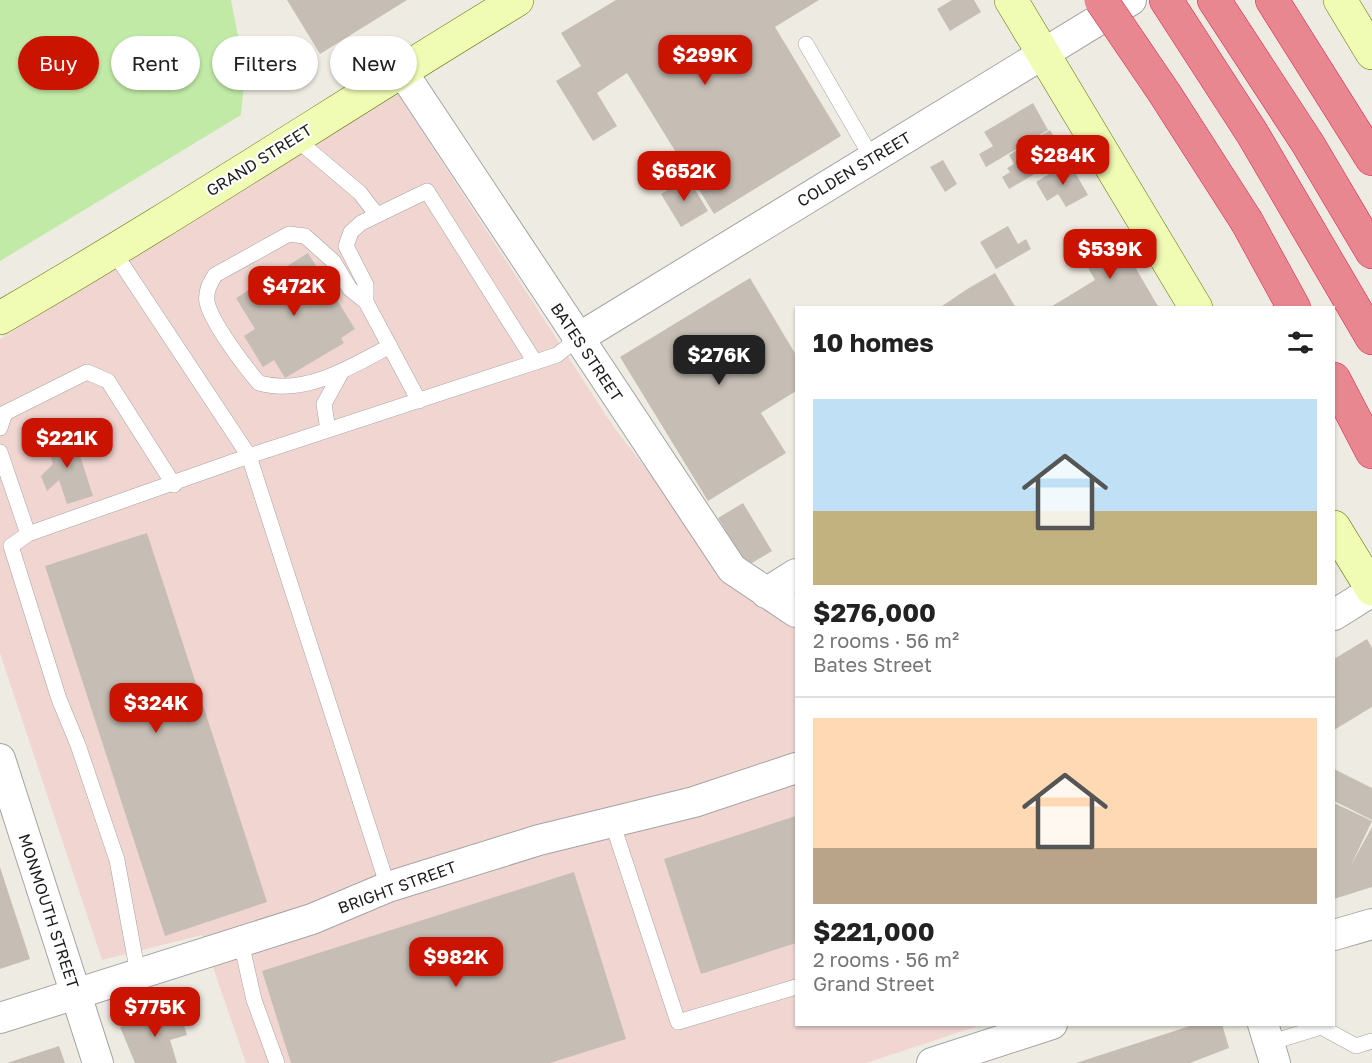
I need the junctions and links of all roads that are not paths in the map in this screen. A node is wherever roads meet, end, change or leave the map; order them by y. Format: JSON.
{"nodes":[{"id":1,"x":517,"y":0,"type":"edge"},
{"id":2,"x":1011,"y":0,"type":"edge"},
{"id":3,"x":1101,"y":0,"type":"edge"},
{"id":4,"x":1131,"y":0,"type":"edge"},
{"id":5,"x":1166,"y":0,"type":"edge"},
{"id":6,"x":1214,"y":0,"type":"edge"},
{"id":7,"x":1272,"y":0,"type":"edge"},
{"id":8,"x":1340,"y":0,"type":"edge"},
{"id":9,"x":806,"y":44,"type":"dead end"},
{"id":10,"x":1044,"y":53,"type":"junction"},
{"id":11,"x":1372,"y":53,"type":"edge"},
{"id":12,"x":417,"y":60,"type":"edge"},
{"id":13,"x":370,"y":90,"type":"edge"},
{"id":14,"x":414,"y":90,"type":"edge"},
{"id":15,"x":295,"y":138,"type":"junction"},
{"id":16,"x":1370,"y":154,"type":"edge"},
{"id":17,"x":872,"y":158,"type":"junction"},
{"id":18,"x":377,"y":215,"type":"junction"},
{"id":19,"x":114,"y":252,"type":"junction"},
{"id":20,"x":1372,"y":252,"type":"edge"},
{"id":21,"x":366,"y":302,"type":"junction"},
{"id":22,"x":1195,"y":306,"type":"edge"},
{"id":23,"x":1293,"y":306,"type":"edge"},
{"id":24,"x":0,"y":318,"type":"edge"},
{"id":25,"x":1372,"y":338,"type":"edge"},
{"id":26,"x":578,"y":339,"type":"junction"},
{"id":27,"x":390,"y":346,"type":"junction"},
{"id":28,"x":535,"y":362,"type":"junction"},
{"id":29,"x":341,"y":373,"type":"junction"},
{"id":30,"x":1335,"y":381,"type":"edge"},
{"id":31,"x":419,"y":400,"type":"junction"},
{"id":32,"x":0,"y":428,"type":"edge"},
{"id":33,"x":328,"y":430,"type":"junction"},
{"id":34,"x":0,"y":452,"type":"edge"},
{"id":35,"x":1372,"y":452,"type":"edge"},
{"id":36,"x":249,"y":456,"type":"junction"},
{"id":37,"x":174,"y":485,"type":"junction"},
{"id":38,"x":1335,"y":529,"type":"edge"},
{"id":39,"x":28,"y":534,"type":"junction"},
{"id":40,"x":795,"y":575,"type":"edge"},
{"id":41,"x":1372,"y":590,"type":"edge"},
{"id":42,"x":766,"y":593,"type":"junction"},
{"id":43,"x":795,"y":611,"type":"edge"},
{"id":44,"x":1335,"y":614,"type":"edge"},
{"id":45,"x":0,"y":759,"type":"edge"},
{"id":46,"x":795,"y":768,"type":"edge"},
{"id":47,"x":612,"y":822,"type":"junction"},
{"id":48,"x":388,"y":887,"type":"junction"},
{"id":49,"x":1372,"y":924,"type":"edge"},
{"id":50,"x":1335,"y":935,"type":"edge"},
{"id":51,"x":241,"y":942,"type":"junction"},
{"id":52,"x":138,"y":974,"type":"junction"},
{"id":53,"x":795,"y":987,"type":"edge"},
{"id":54,"x":76,"y":994,"type":"junction"},
{"id":55,"x":0,"y":1018,"type":"edge"},
{"id":56,"x":1046,"y":1026,"type":"edge"},
{"id":57,"x":1372,"y":1041,"type":"edge"},
{"id":58,"x":1269,"y":1044,"type":"edge"},
{"id":59,"x":98,"y":1063,"type":"edge"},
{"id":60,"x":278,"y":1063,"type":"edge"},
{"id":61,"x":932,"y":1063,"type":"edge"}],
"edges":[{"from":1,"to":12,"type":"main road","name":"GRAND STREET"},
{"from":2,"to":10,"type":"main road"},
{"from":3,"to":23,"type":"highway","bridge":true},
{"from":4,"to":10,"type":"street","name":"COLDEN STREET"},
{"from":5,"to":25,"type":"highway"},
{"from":6,"to":20,"type":"highway"},
{"from":7,"to":16,"type":"highway"},
{"from":8,"to":11,"type":"main road"},
{"from":9,"to":17,"type":"lane"},
{"from":10,"to":17,"type":"street","name":"COLDEN STREET"},
{"from":10,"to":22,"type":"main road"},
{"from":13,"to":15,"type":"main road","name":"GRAND STREET"},
{"from":14,"to":26,"type":"street","name":"BATES STREET"},
{"from":15,"to":18,"type":"lane"},
{"from":15,"to":19,"type":"main road","name":"GRAND STREET"},
{"from":17,"to":26,"type":"street","name":"COLDEN STREET"},
{"from":18,"to":21,"type":"lane"},
{"from":18,"to":28,"type":"lane"},
{"from":19,"to":24,"type":"main road","name":"GRAND STREET"},
{"from":19,"to":36,"type":"lane"},
{"from":21,"to":27,"type":"lane"},
{"from":21,"to":29,"type":"lane"},
{"from":26,"to":28,"type":"lane"},
{"from":26,"to":42,"type":"street","name":"BATES STREET"},
{"from":27,"to":29,"type":"lane"},
{"from":27,"to":31,"type":"lane"},
{"from":28,"to":31,"type":"lane"},
{"from":29,"to":33,"type":"lane"},
{"from":30,"to":35,"type":"highway"},
{"from":31,"to":33,"type":"lane"},
{"from":32,"to":37,"type":"lane"},
{"from":33,"to":36,"type":"lane"},
{"from":34,"to":39,"type":"lane"},
{"from":36,"to":37,"type":"lane"},
{"from":36,"to":48,"type":"lane"},
{"from":37,"to":39,"type":"lane"},
{"from":38,"to":41,"type":"main road"},
{"from":39,"to":52,"type":"lane"},
{"from":40,"to":42,"type":"street"},
{"from":41,"to":44,"type":"street"},
{"from":42,"to":43,"type":"street","name":"BATES STREET"},
{"from":45,"to":54,"type":"street","name":"MONMOUTH STREET"},
{"from":46,"to":47,"type":"street","name":"BRIGHT STREET"},
{"from":47,"to":48,"type":"street","name":"BRIGHT STREET"},
{"from":47,"to":53,"type":"lane"},
{"from":48,"to":51,"type":"street","name":"BRIGHT STREET"},
{"from":49,"to":50,"type":"street"},
{"from":51,"to":52,"type":"street","name":"BRIGHT STREET"},
{"from":51,"to":60,"type":"lane"},
{"from":52,"to":54,"type":"street","name":"BRIGHT STREET"},
{"from":54,"to":55,"type":"street","name":"BRIGHT STREET"},
{"from":54,"to":59,"type":"street","name":"MONMOUTH STREET"},
{"from":56,"to":61,"type":"street"},
{"from":57,"to":58,"type":"lane"}]}
